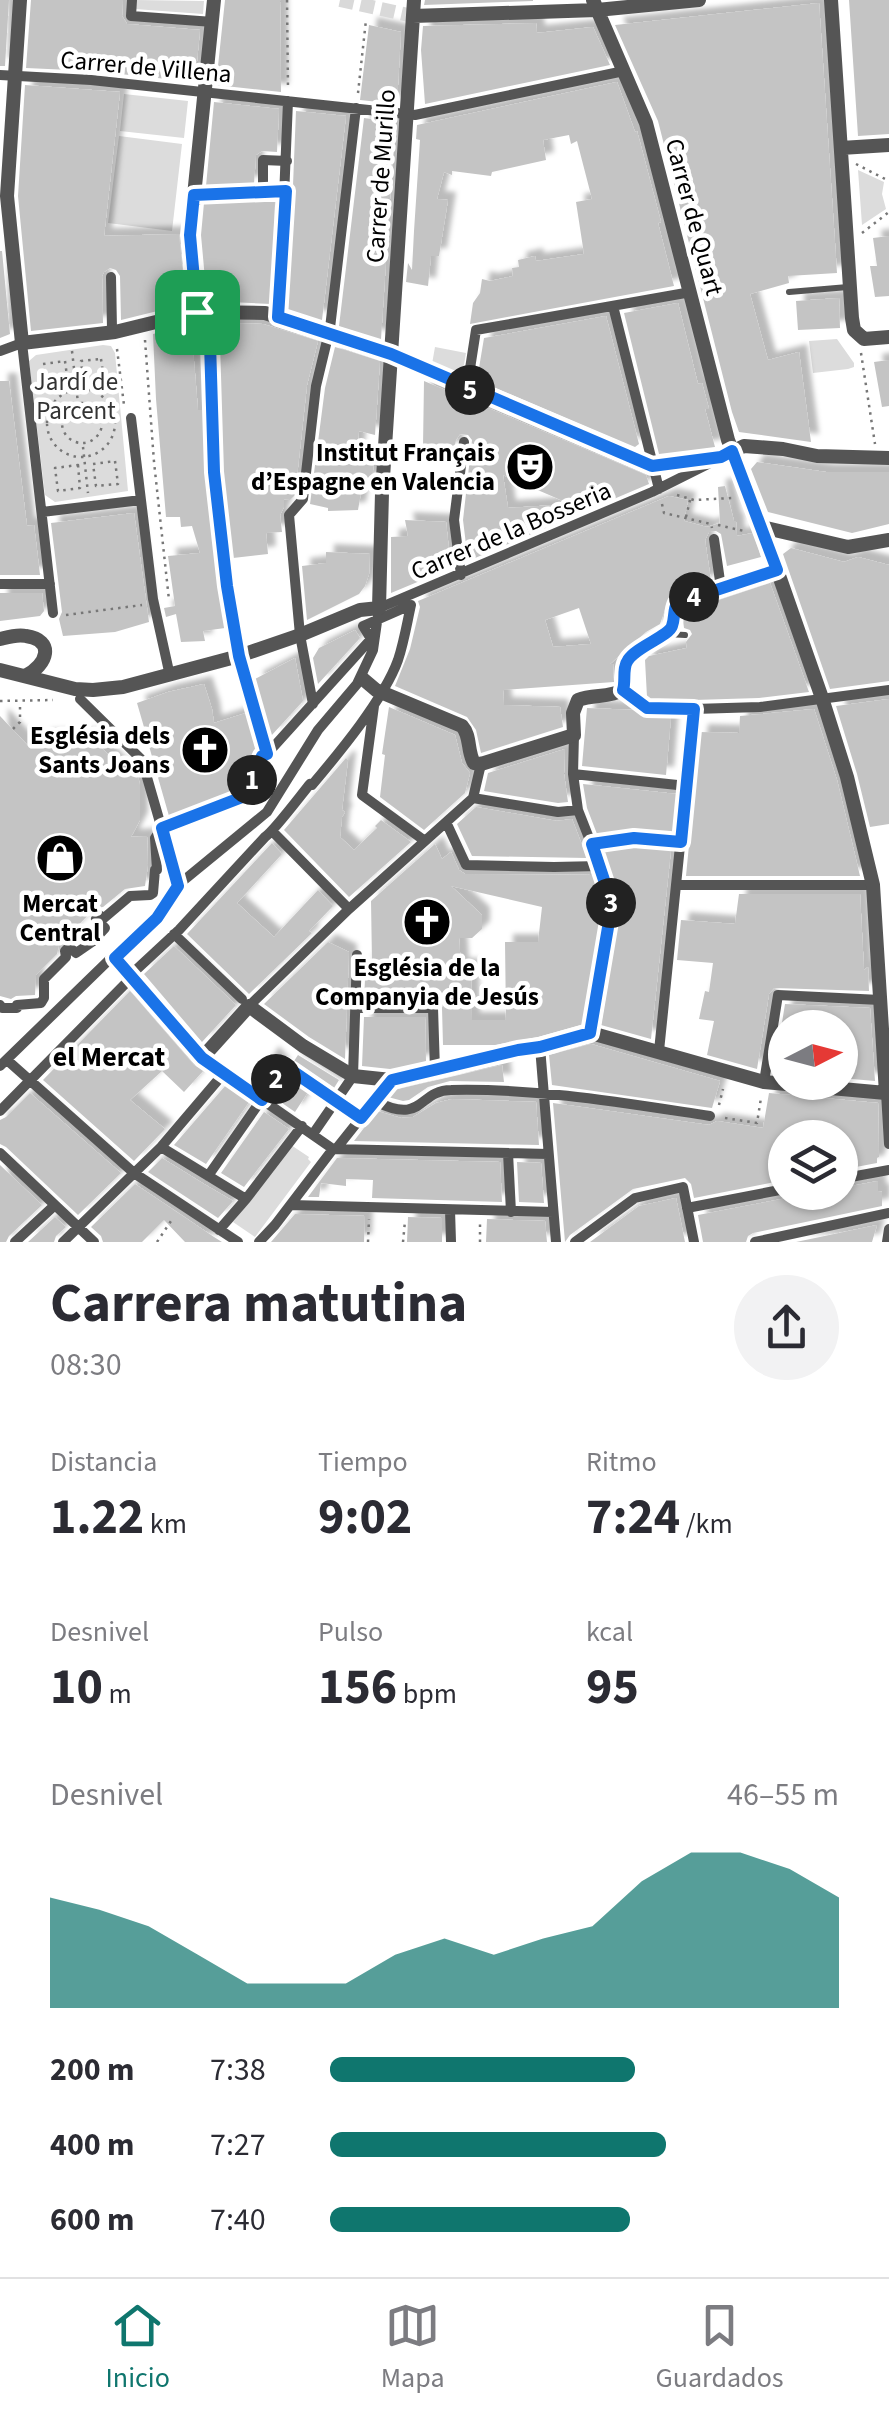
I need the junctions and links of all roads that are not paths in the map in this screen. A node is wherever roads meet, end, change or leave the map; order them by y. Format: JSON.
{"nodes":[{"id":1,"x":20,"y":0,"type":"edge"},
{"id":2,"x":132,"y":0,"type":"edge"},
{"id":3,"x":214,"y":0,"type":"edge"},
{"id":4,"x":414,"y":0,"type":"edge"},
{"id":5,"x":700,"y":0,"type":"edge"},
{"id":6,"x":831,"y":0,"type":"edge"},
{"id":7,"x":595,"y":5,"type":"edge"},
{"id":8,"x":413,"y":16,"type":"junction"},
{"id":9,"x":212,"y":22,"type":"junction"},
{"id":10,"x":624,"y":71,"type":"junction"},
{"id":11,"x":7,"y":76,"type":"edge"},
{"id":12,"x":205,"y":92,"type":"junction"},
{"id":13,"x":288,"y":100,"type":"junction"},
{"id":14,"x":356,"y":108,"type":"junction"},
{"id":15,"x":408,"y":115,"type":"junction"},
{"id":16,"x":889,"y":145,"type":"edge"},
{"id":17,"x":841,"y":148,"type":"junction"},
{"id":18,"x":287,"y":161,"type":"junction"},
{"id":19,"x":286,"y":191,"type":"junction"},
{"id":20,"x":263,"y":192,"type":"junction"},
{"id":21,"x":194,"y":195,"type":"junction"},
{"id":22,"x":110,"y":277,"type":"dead end"},
{"id":23,"x":850,"y":287,"type":"junction"},
{"id":24,"x":690,"y":292,"type":"junction"},
{"id":25,"x":789,"y":292,"type":"dead end"},
{"id":26,"x":613,"y":306,"type":"junction"},
{"id":27,"x":203,"y":311,"type":"junction"},
{"id":28,"x":278,"y":317,"type":"junction"},
{"id":29,"x":115,"y":332,"type":"junction"},
{"id":30,"x":329,"y":333,"type":"junction"},
{"id":31,"x":881,"y":338,"type":"edge"},
{"id":32,"x":22,"y":342,"type":"junction"},
{"id":33,"x":0,"y":351,"type":"edge"},
{"id":34,"x":391,"y":354,"type":"junction"},
{"id":35,"x":466,"y":388,"type":"junction"},
{"id":36,"x":128,"y":418,"type":"road end"},
{"id":37,"x":464,"y":442,"type":"dead end"},
{"id":38,"x":726,"y":454,"type":"junction"},
{"id":39,"x":889,"y":458,"type":"edge"},
{"id":40,"x":652,"y":466,"type":"junction"},
{"id":41,"x":659,"y":488,"type":"junction"},
{"id":42,"x":141,"y":500,"type":"junction"},
{"id":43,"x":42,"y":512,"type":"junction"},
{"id":44,"x":762,"y":528,"type":"junction"},
{"id":45,"x":714,"y":539,"type":"road end"},
{"id":46,"x":889,"y":540,"type":"edge"},
{"id":47,"x":777,"y":570,"type":"junction"},
{"id":48,"x":461,"y":575,"type":"junction"},
{"id":49,"x":0,"y":584,"type":"edge"},
{"id":50,"x":50,"y":584,"type":"junction"},
{"id":51,"x":721,"y":588,"type":"junction"},
{"id":52,"x":56,"y":614,"type":"road end"},
{"id":53,"x":379,"y":614,"type":"junction"},
{"id":54,"x":300,"y":635,"type":"junction"},
{"id":55,"x":0,"y":639,"type":"edge"},
{"id":56,"x":239,"y":656,"type":"junction"},
{"id":57,"x":0,"y":670,"type":"edge"},
{"id":58,"x":363,"y":674,"type":"junction"},
{"id":59,"x":25,"y":676,"type":"junction"},
{"id":60,"x":170,"y":676,"type":"junction"},
{"id":61,"x":623,"y":690,"type":"junction"},
{"id":62,"x":889,"y":690,"type":"edge"},
{"id":63,"x":377,"y":694,"type":"junction"},
{"id":64,"x":822,"y":698,"type":"junction"},
{"id":65,"x":80,"y":699,"type":"dead end"},
{"id":66,"x":312,"y":704,"type":"junction"},
{"id":67,"x":694,"y":709,"type":"junction"},
{"id":68,"x":574,"y":735,"type":"junction"},
{"id":69,"x":267,"y":754,"type":"junction"},
{"id":70,"x":481,"y":764,"type":"junction"},
{"id":71,"x":574,"y":774,"type":"junction"},
{"id":72,"x":686,"y":786,"type":"junction"},
{"id":73,"x":473,"y":798,"type":"junction"},
{"id":74,"x":578,"y":810,"type":"junction"},
{"id":75,"x":447,"y":824,"type":"junction"},
{"id":76,"x":162,"y":828,"type":"junction"},
{"id":77,"x":273,"y":832,"type":"junction"},
{"id":78,"x":425,"y":841,"type":"junction"},
{"id":79,"x":681,"y":842,"type":"junction"},
{"id":80,"x":592,"y":844,"type":"junction"},
{"id":81,"x":600,"y":866,"type":"junction"},
{"id":82,"x":676,"y":885,"type":"junction"},
{"id":83,"x":873,"y":885,"type":"junction"},
{"id":84,"x":178,"y":886,"type":"junction"},
{"id":85,"x":348,"y":910,"type":"junction"},
{"id":86,"x":174,"y":934,"type":"junction"},
{"id":87,"x":883,"y":946,"type":"edge"},
{"id":88,"x":358,"y":955,"type":"dead end"},
{"id":89,"x":115,"y":958,"type":"junction"},
{"id":90,"x":132,"y":976,"type":"junction"},
{"id":91,"x":880,"y":1000,"type":"junction"},
{"id":92,"x":245,"y":1003,"type":"junction"},
{"id":93,"x":0,"y":1006,"type":"edge"},
{"id":94,"x":356,"y":1008,"type":"junction"},
{"id":95,"x":590,"y":1033,"type":"junction"},
{"id":96,"x":540,"y":1047,"type":"junction"},
{"id":97,"x":659,"y":1051,"type":"junction"},
{"id":98,"x":202,"y":1058,"type":"junction"},
{"id":99,"x":3,"y":1063,"type":"edge"},
{"id":100,"x":289,"y":1068,"type":"road end"},
{"id":101,"x":435,"y":1070,"type":"junction"},
{"id":102,"x":224,"y":1073,"type":"junction"},
{"id":103,"x":353,"y":1076,"type":"junction"},
{"id":104,"x":392,"y":1080,"type":"junction"},
{"id":105,"x":29,"y":1081,"type":"junction"},
{"id":106,"x":764,"y":1082,"type":"junction"},
{"id":107,"x":887,"y":1089,"type":"edge"},
{"id":108,"x":542,"y":1092,"type":"junction"},
{"id":109,"x":262,"y":1100,"type":"junction"},
{"id":110,"x":338,"y":1100,"type":"junction"},
{"id":111,"x":375,"y":1101,"type":"junction"},
{"id":112,"x":0,"y":1111,"type":"edge"},
{"id":113,"x":710,"y":1116,"type":"dead end"},
{"id":114,"x":361,"y":1118,"type":"junction"},
{"id":115,"x":302,"y":1126,"type":"junction"},
{"id":116,"x":313,"y":1134,"type":"junction"},
{"id":117,"x":889,"y":1144,"type":"edge"},
{"id":118,"x":162,"y":1146,"type":"junction"},
{"id":119,"x":334,"y":1149,"type":"junction"},
{"id":120,"x":0,"y":1153,"type":"edge"},
{"id":121,"x":508,"y":1153,"type":"junction"},
{"id":122,"x":548,"y":1154,"type":"junction"},
{"id":123,"x":889,"y":1170,"type":"edge"},
{"id":124,"x":134,"y":1173,"type":"junction"},
{"id":125,"x":208,"y":1176,"type":"junction"},
{"id":126,"x":858,"y":1176,"type":"edge"},
{"id":127,"x":768,"y":1193,"type":"edge"},
{"id":128,"x":246,"y":1200,"type":"junction"},
{"id":129,"x":55,"y":1205,"type":"junction"},
{"id":130,"x":291,"y":1205,"type":"junction"},
{"id":131,"x":688,"y":1208,"type":"junction"},
{"id":132,"x":450,"y":1210,"type":"junction"},
{"id":133,"x":511,"y":1212,"type":"junction"},
{"id":134,"x":553,"y":1212,"type":"junction"},
{"id":135,"x":889,"y":1212,"type":"edge"},
{"id":136,"x":78,"y":1228,"type":"junction"},
{"id":137,"x":889,"y":1229,"type":"edge"},
{"id":138,"x":220,"y":1230,"type":"junction"},
{"id":139,"x":575,"y":1241,"type":"edge"},
{"id":140,"x":15,"y":1242,"type":"edge"},
{"id":141,"x":63,"y":1242,"type":"edge"},
{"id":142,"x":94,"y":1242,"type":"edge"},
{"id":143,"x":238,"y":1242,"type":"edge"},
{"id":144,"x":258,"y":1242,"type":"edge"},
{"id":145,"x":451,"y":1242,"type":"edge"},
{"id":146,"x":556,"y":1242,"type":"edge"},
{"id":147,"x":694,"y":1242,"type":"edge"},
{"id":148,"x":756,"y":1242,"type":"edge"},
{"id":149,"x":887,"y":1242,"type":"edge"}],
"edges":[{"from":1,"to":11,"type":"street"},
{"from":2,"to":9,"type":"street"},
{"from":3,"to":9,"type":"street"},
{"from":4,"to":8,"type":"street","name":"Carrer de Murillo"},
{"from":5,"to":7,"type":"street"},
{"from":6,"to":17,"type":"street"},
{"from":7,"to":8,"type":"street"},
{"from":7,"to":10,"type":"street","name":"Carrer de Quart"},
{"from":8,"to":15,"type":"street","name":"Carrer de Murillo"},
{"from":9,"to":12,"type":"street"},
{"from":10,"to":15,"type":"street"},
{"from":10,"to":24,"type":"street","name":"Carrer de Quart"},
{"from":11,"to":12,"type":"street","name":"Carrer de Villena"},
{"from":11,"to":32,"type":"street"},
{"from":12,"to":13,"type":"street","name":"Carrer de Villena"},
{"from":12,"to":21,"type":"street"},
{"from":13,"to":14,"type":"street","name":"Carrer de Villena"},
{"from":13,"to":18,"type":"street"},
{"from":14,"to":15,"type":"street"},
{"from":14,"to":30,"type":"street"},
{"from":15,"to":34,"type":"street","name":"Carrer de Murillo"},
{"from":16,"to":17,"type":"street"},
{"from":17,"to":23,"type":"street"},
{"from":18,"to":19,"type":"street"},
{"from":18,"to":20,"type":"street"},
{"from":19,"to":20,"type":"street"},
{"from":19,"to":28,"type":"street"},
{"from":20,"to":21,"type":"street"},
{"from":21,"to":27,"type":"street"},
{"from":22,"to":29,"type":"street"},
{"from":23,"to":25,"type":"lane"},
{"from":23,"to":31,"type":"street"},
{"from":24,"to":26,"type":"street"},
{"from":24,"to":38,"type":"street","name":"Carrer de Quart"},
{"from":26,"to":35,"type":"street"},
{"from":26,"to":40,"type":"street"},
{"from":27,"to":28,"type":"street"},
{"from":27,"to":29,"type":"street"},
{"from":27,"to":56,"type":"street"},
{"from":28,"to":30,"type":"street"},
{"from":29,"to":32,"type":"street"},
{"from":30,"to":34,"type":"street"},
{"from":30,"to":54,"type":"street"},
{"from":32,"to":33,"type":"street"},
{"from":32,"to":43,"type":"street"},
{"from":34,"to":35,"type":"street"},
{"from":34,"to":53,"type":"street","name":"Carrer de Murillo"},
{"from":35,"to":40,"type":"street"},
{"from":36,"to":42,"type":"street"},
{"from":37,"to":48,"type":"street"},
{"from":38,"to":39,"type":"street"},
{"from":38,"to":40,"type":"street"},
{"from":38,"to":41,"type":"street","name":"Carrer de la Bosseria"},
{"from":38,"to":44,"type":"street","name":"Carrer de Quart"},
{"from":40,"to":41,"type":"street"},
{"from":41,"to":48,"type":"street","name":"Carrer de la Bosseria"},
{"from":42,"to":43,"type":"street"},
{"from":42,"to":60,"type":"street"},
{"from":43,"to":50,"type":"street"},
{"from":44,"to":46,"type":"street"},
{"from":44,"to":47,"type":"street","name":"Carrer de Quart"},
{"from":45,"to":51,"type":"street"},
{"from":47,"to":51,"type":"street"},
{"from":47,"to":64,"type":"street","name":"Carrer de Quart"},
{"from":48,"to":53,"type":"street","name":"Carrer de la Bosseria"},
{"from":49,"to":50,"type":"street"},
{"from":50,"to":52,"type":"street"},
{"from":51,"to":61,"type":"street"},
{"from":53,"to":54,"type":"street"},
{"from":53,"to":58,"type":"street"},
{"from":53,"to":63,"type":"street"},
{"from":53,"to":66,"type":"street"},
{"from":54,"to":56,"type":"street"},
{"from":54,"to":66,"type":"street"},
{"from":55,"to":59,"type":"street"},
{"from":56,"to":60,"type":"street"},
{"from":56,"to":69,"type":"street"},
{"from":57,"to":59,"type":"street"},
{"from":58,"to":63,"type":"street"},
{"from":58,"to":84,"type":"street"},
{"from":59,"to":60,"type":"street"},
{"from":61,"to":67,"type":"street"},
{"from":61,"to":68,"type":"street"},
{"from":62,"to":64,"type":"street"},
{"from":63,"to":70,"type":"street"},
{"from":63,"to":77,"type":"street"},
{"from":63,"to":78,"type":"street"},
{"from":64,"to":67,"type":"street"},
{"from":64,"to":83,"type":"street","name":"Carrer de Quart"},
{"from":65,"to":76,"type":"street"},
{"from":66,"to":69,"type":"street"},
{"from":67,"to":72,"type":"street"},
{"from":68,"to":70,"type":"street"},
{"from":68,"to":71,"type":"street"},
{"from":69,"to":76,"type":"street"},
{"from":70,"to":73,"type":"street"},
{"from":71,"to":72,"type":"street"},
{"from":71,"to":74,"type":"street"},
{"from":72,"to":79,"type":"street"},
{"from":73,"to":74,"type":"street"},
{"from":73,"to":75,"type":"street"},
{"from":74,"to":80,"type":"street"},
{"from":75,"to":78,"type":"street"},
{"from":75,"to":81,"type":"street"},
{"from":76,"to":84,"type":"street"},
{"from":76,"to":93,"type":"street"},
{"from":77,"to":85,"type":"street"},
{"from":77,"to":86,"type":"street"},
{"from":78,"to":85,"type":"street"},
{"from":79,"to":80,"type":"street"},
{"from":79,"to":82,"type":"street"},
{"from":80,"to":81,"type":"street"},
{"from":81,"to":95,"type":"street"},
{"from":82,"to":83,"type":"street"},
{"from":82,"to":97,"type":"street"},
{"from":83,"to":87,"type":"street","name":"Carrer de Quart"},
{"from":84,"to":89,"type":"street"},
{"from":85,"to":92,"type":"street"},
{"from":86,"to":90,"type":"street"},
{"from":86,"to":92,"type":"street"},
{"from":87,"to":91,"type":"street","name":"Carrer de Quart"},
{"from":88,"to":94,"type":"street"},
{"from":89,"to":90,"type":"street"},
{"from":89,"to":99,"type":"street"},
{"from":90,"to":98,"type":"street"},
{"from":90,"to":105,"type":"street"},
{"from":91,"to":106,"type":"street"},
{"from":91,"to":107,"type":"street","name":"Carrer de Quart"},
{"from":92,"to":98,"type":"street"},
{"from":92,"to":103,"type":"street"},
{"from":94,"to":101,"type":"street"},
{"from":94,"to":103,"type":"street"},
{"from":95,"to":96,"type":"street"},
{"from":95,"to":97,"type":"street"},
{"from":96,"to":101,"type":"street"},
{"from":96,"to":108,"type":"street"},
{"from":97,"to":106,"type":"street"},
{"from":98,"to":102,"type":"street"},
{"from":99,"to":105,"type":"street"},
{"from":100,"to":110,"type":"street"},
{"from":101,"to":104,"type":"street"},
{"from":102,"to":109,"type":"street"},
{"from":102,"to":118,"type":"street"},
{"from":103,"to":104,"type":"street"},
{"from":103,"to":110,"type":"street"},
{"from":104,"to":111,"type":"street"},
{"from":105,"to":112,"type":"street"},
{"from":105,"to":124,"type":"street"},
{"from":106,"to":107,"type":"street"},
{"from":107,"to":117,"type":"street"},
{"from":108,"to":111,"type":"street"},
{"from":108,"to":113,"type":"street"},
{"from":108,"to":122,"type":"street"},
{"from":109,"to":115,"type":"street"},
{"from":109,"to":125,"type":"street"},
{"from":110,"to":114,"type":"street"},
{"from":110,"to":116,"type":"street"},
{"from":111,"to":114,"type":"street"},
{"from":114,"to":119,"type":"street"},
{"from":115,"to":116,"type":"street"},
{"from":115,"to":128,"type":"street"},
{"from":116,"to":119,"type":"street"},
{"from":118,"to":124,"type":"street"},
{"from":118,"to":125,"type":"street"},
{"from":119,"to":121,"type":"street"},
{"from":119,"to":130,"type":"street"},
{"from":120,"to":129,"type":"street"},
{"from":121,"to":122,"type":"street"},
{"from":121,"to":133,"type":"street"},
{"from":122,"to":134,"type":"street"},
{"from":123,"to":126,"type":"street"},
{"from":124,"to":136,"type":"street"},
{"from":124,"to":138,"type":"street"},
{"from":125,"to":128,"type":"street"},
{"from":127,"to":131,"type":"street"},
{"from":128,"to":138,"type":"street"},
{"from":129,"to":136,"type":"street"},
{"from":129,"to":140,"type":"street"},
{"from":130,"to":132,"type":"street"},
{"from":130,"to":144,"type":"street"},
{"from":131,"to":139,"type":"street"},
{"from":131,"to":147,"type":"street"},
{"from":132,"to":133,"type":"street"},
{"from":132,"to":145,"type":"street"},
{"from":133,"to":134,"type":"street"},
{"from":134,"to":146,"type":"street"},
{"from":135,"to":148,"type":"street"},
{"from":136,"to":141,"type":"street"},
{"from":136,"to":142,"type":"street"},
{"from":137,"to":149,"type":"street"},
{"from":138,"to":143,"type":"street"}]}
